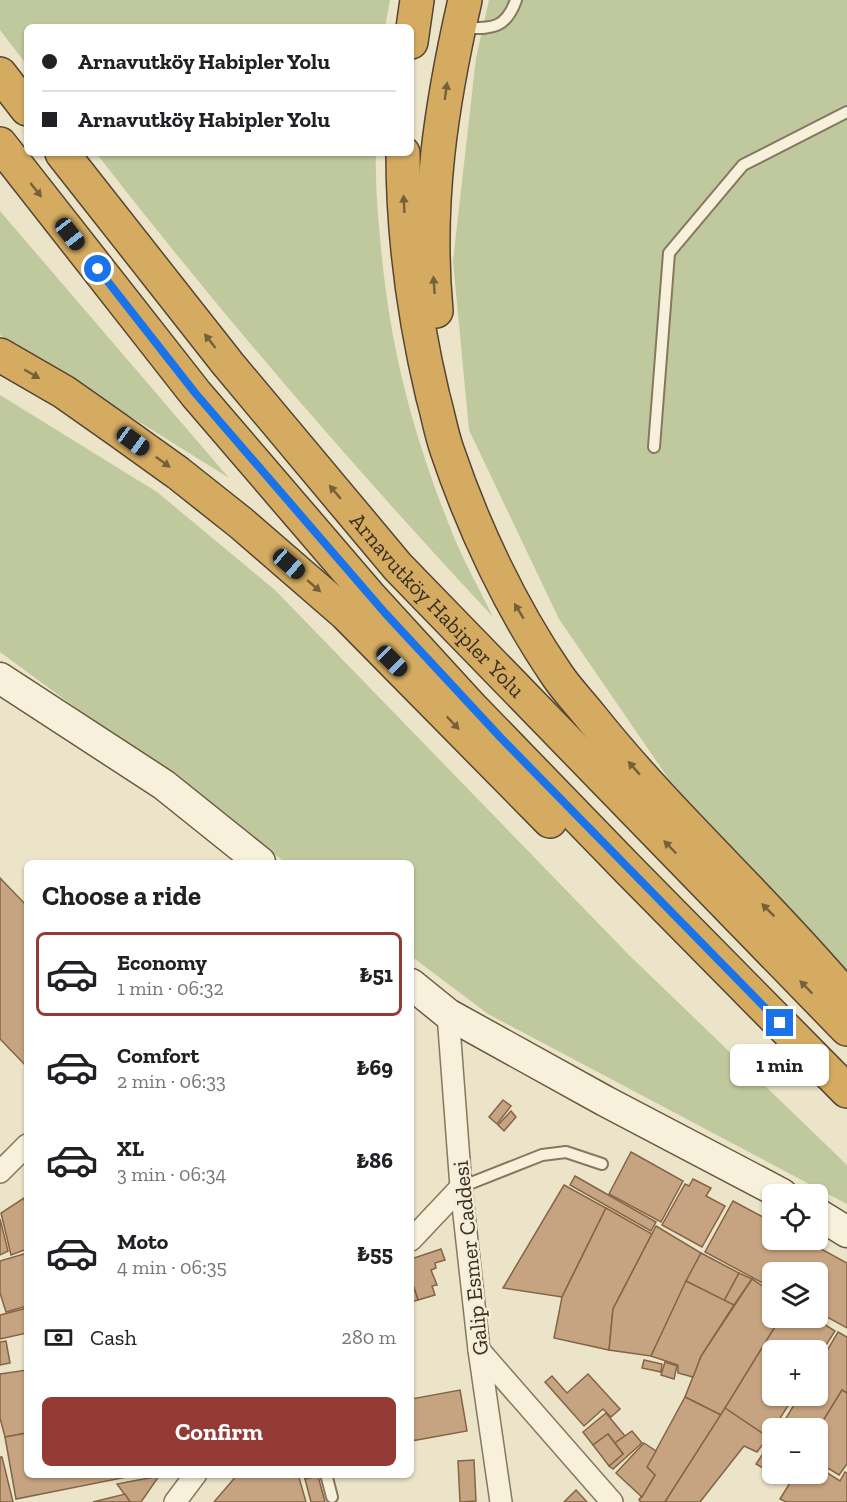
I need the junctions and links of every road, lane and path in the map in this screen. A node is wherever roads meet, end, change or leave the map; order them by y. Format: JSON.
{"nodes":[{"id":1,"x":417,"y":0,"type":"edge"},
{"id":2,"x":516,"y":0,"type":"edge"},
{"id":3,"x":462,"y":14,"type":"edge"},
{"id":4,"x":414,"y":24,"type":"edge"},
{"id":5,"x":0,"y":74,"type":"edge"},
{"id":6,"x":24,"y":105,"type":"edge"},
{"id":7,"x":847,"y":112,"type":"edge"},
{"id":8,"x":0,"y":144,"type":"edge"},
{"id":9,"x":64,"y":156,"type":"edge"},
{"id":10,"x":403,"y":156,"type":"edge"},
{"id":11,"x":0,"y":355,"type":"edge"},
{"id":12,"x":654,"y":447,"type":"dead end"},
{"id":13,"x":446,"y":448,"type":"junction"},
{"id":14,"x":3,"y":684,"type":"edge"},
{"id":15,"x":258,"y":860,"type":"edge"},
{"id":16,"x":714,"y":955,"type":"junction"},
{"id":17,"x":414,"y":986,"type":"edge"},
{"id":18,"x":847,"y":1001,"type":"edge"},
{"id":19,"x":448,"y":1014,"type":"junction"},
{"id":20,"x":847,"y":1029,"type":"edge"},
{"id":21,"x":847,"y":1091,"type":"edge"},
{"id":22,"x":24,"y":1148,"type":"edge"},
{"id":23,"x":602,"y":1164,"type":"dead end"},
{"id":24,"x":0,"y":1172,"type":"edge"},
{"id":25,"x":763,"y":1184,"type":"edge"},
{"id":26,"x":460,"y":1187,"type":"junction"},
{"id":27,"x":828,"y":1221,"type":"edge"},
{"id":28,"x":847,"y":1232,"type":"edge"},
{"id":29,"x":414,"y":1237,"type":"edge"},
{"id":30,"x":479,"y":1350,"type":"junction"},
{"id":31,"x":193,"y":1478,"type":"edge"},
{"id":32,"x":327,"y":1478,"type":"edge"},
{"id":33,"x":332,"y":1497,"type":"dead end"},
{"id":34,"x":175,"y":1502,"type":"edge"},
{"id":35,"x":501,"y":1502,"type":"edge"},
{"id":36,"x":612,"y":1502,"type":"edge"}],
"edges":[{"from":1,"to":4,"type":"highway"},
{"from":2,"to":3,"type":"lane"},
{"from":13,"to":3,"type":"highway","one_way":true},
{"from":5,"to":6,"type":"highway"},
{"from":7,"to":12,"type":"lane"},
{"from":8,"to":16,"type":"highway","name":"Arnavutköy Habipler Yolu","one_way":true},
{"from":20,"to":9,"type":"highway","name":"Arnavutköy Habipler Yolu","one_way":true},
{"from":13,"to":10,"type":"highway","one_way":true},
{"from":11,"to":16,"type":"highway","one_way":true},
{"from":18,"to":13,"type":"highway","one_way":true},
{"from":14,"to":15,"type":"street"},
{"from":16,"to":21,"type":"highway","name":"Arnavutköy Habipler Yolu"},
{"from":17,"to":19,"type":"street"},
{"from":19,"to":25,"type":"street"},
{"from":19,"to":26,"type":"street","name":"Galip Esmer Caddesi"},
{"from":22,"to":24,"type":"street"},
{"from":23,"to":26,"type":"lane"},
{"from":26,"to":29,"type":"street"},
{"from":26,"to":30,"type":"street","name":"Galip Esmer Caddesi"},
{"from":27,"to":28,"type":"street"},
{"from":30,"to":35,"type":"street","name":"Galip Esmer Caddesi"},
{"from":30,"to":36,"type":"street"},
{"from":31,"to":34,"type":"street"},
{"from":32,"to":33,"type":"lane"}]}
